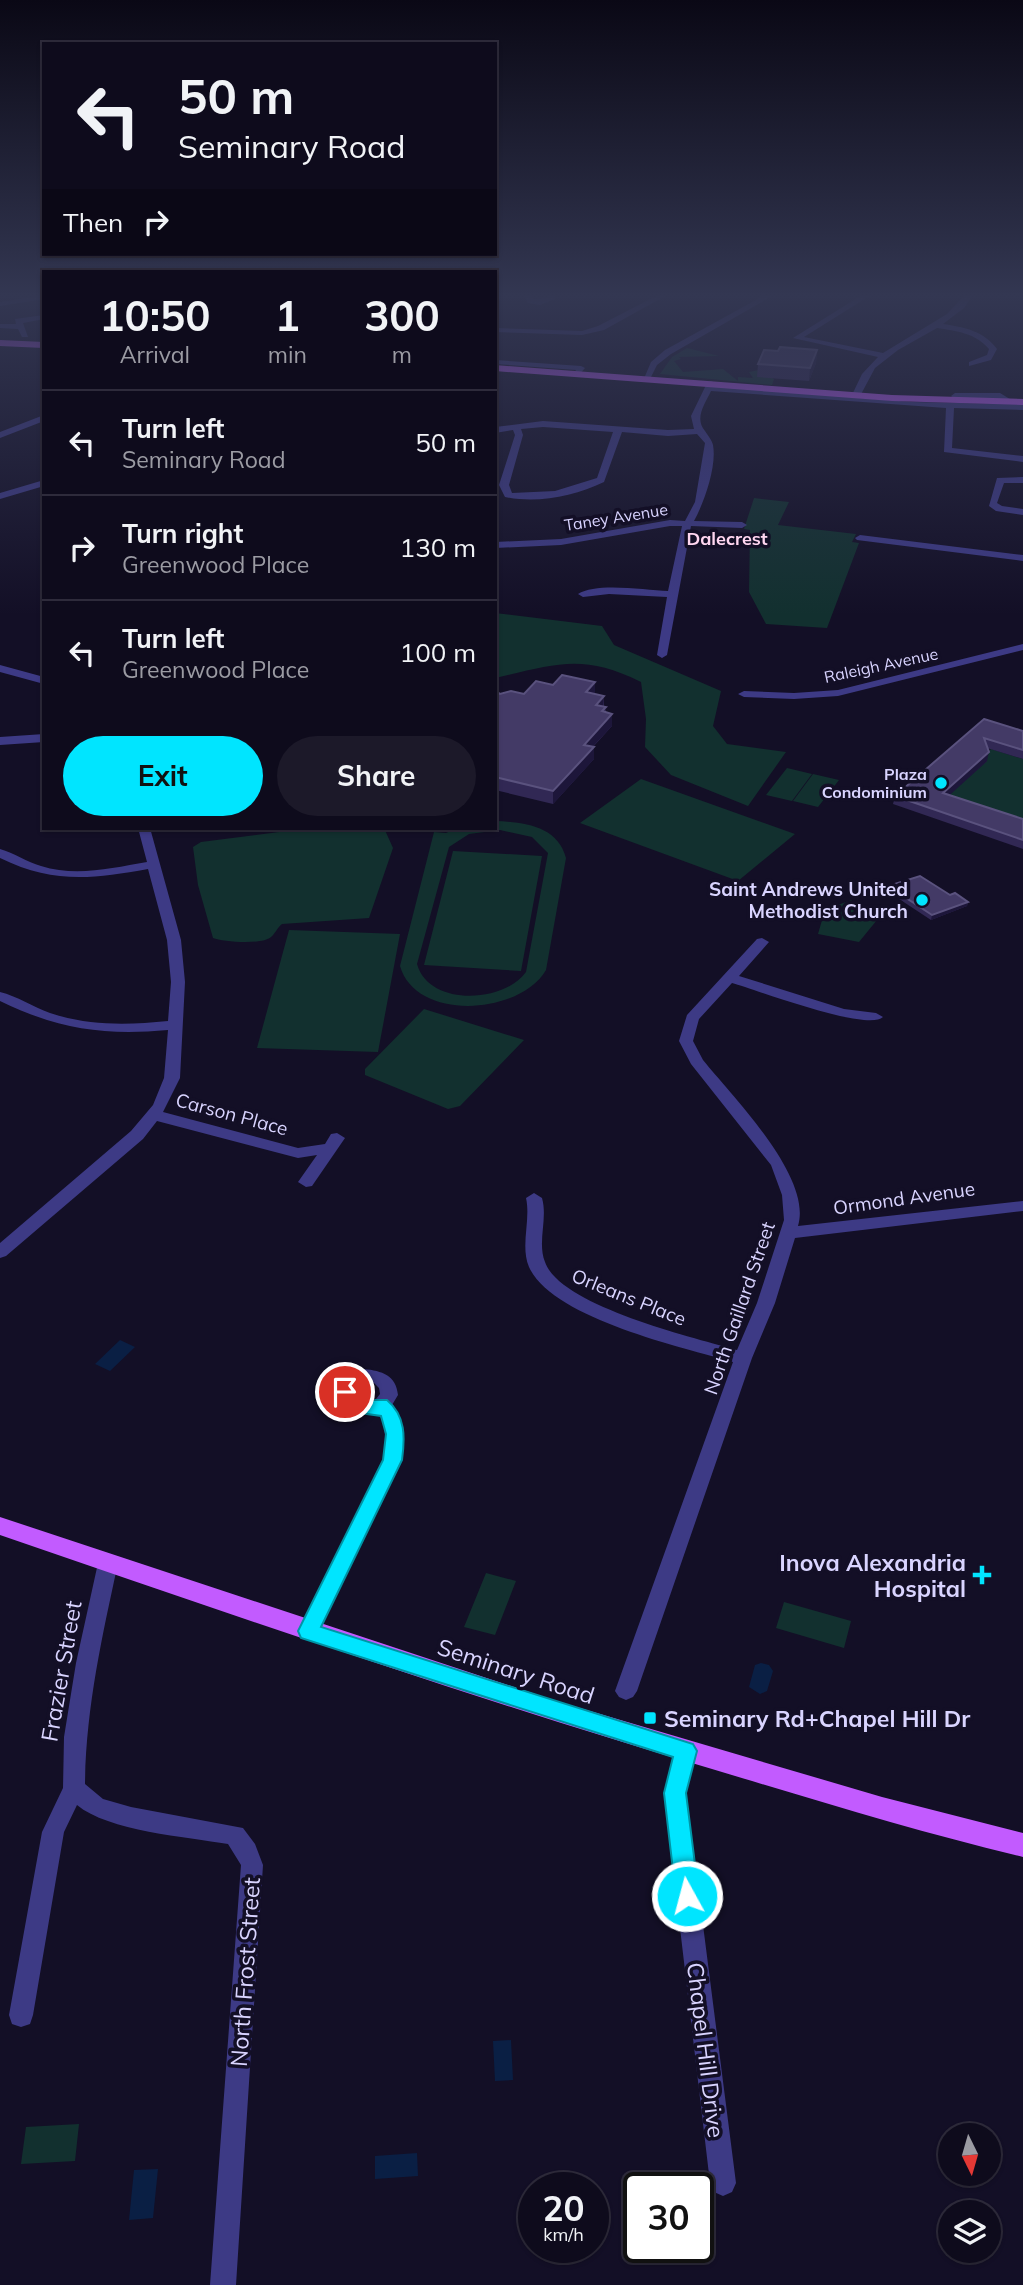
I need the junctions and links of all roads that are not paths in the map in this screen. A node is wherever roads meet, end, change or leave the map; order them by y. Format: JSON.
{"nodes":[{"id":1,"x":702,"y":402,"type":"edge"},
{"id":2,"x":913,"y":402,"type":"edge"},
{"id":3,"x":975,"y":402,"type":"edge"},
{"id":4,"x":1018,"y":404,"type":"edge"},
{"id":5,"x":950,"y":406,"type":"junction"},
{"id":6,"x":42,"y":419,"type":"edge"},
{"id":7,"x":516,"y":427,"type":"junction"},
{"id":8,"x":497,"y":430,"type":"edge"},
{"id":9,"x":618,"y":430,"type":"junction"},
{"id":10,"x":700,"y":430,"type":"junction"},
{"id":11,"x":0,"y":435,"type":"edge"},
{"id":12,"x":1023,"y":461,"type":"edge"},
{"id":13,"x":1021,"y":480,"type":"edge"},
{"id":14,"x":42,"y":484,"type":"edge"},
{"id":15,"x":0,"y":496,"type":"edge"},
{"id":16,"x":1023,"y":512,"type":"edge"},
{"id":17,"x":688,"y":522,"type":"junction"},
{"id":18,"x":742,"y":525,"type":"dead end"},
{"id":19,"x":860,"y":538,"type":"dead end"},
{"id":20,"x":497,"y":545,"type":"edge"},
{"id":21,"x":1023,"y":558,"type":"edge"},
{"id":22,"x":583,"y":594,"type":"dead end"},
{"id":23,"x":672,"y":594,"type":"junction"},
{"id":24,"x":1023,"y":648,"type":"edge"},
{"id":25,"x":662,"y":655,"type":"dead end"},
{"id":26,"x":0,"y":668,"type":"edge"},
{"id":27,"x":42,"y":681,"type":"edge"},
{"id":28,"x":744,"y":694,"type":"dead end"},
{"id":29,"x":42,"y":738,"type":"edge"},
{"id":30,"x":0,"y":741,"type":"edge"},
{"id":31,"x":145,"y":830,"type":"edge"},
{"id":32,"x":0,"y":853,"type":"edge"},
{"id":33,"x":156,"y":864,"type":"junction"},
{"id":34,"x":762,"y":942,"type":"dead end"},
{"id":35,"x":729,"y":977,"type":"junction"},
{"id":36,"x":0,"y":996,"type":"edge"},
{"id":37,"x":876,"y":1017,"type":"dead end"},
{"id":38,"x":174,"y":1026,"type":"junction"},
{"id":39,"x":154,"y":1115,"type":"junction"},
{"id":40,"x":298,"y":1153,"type":"junction"},
{"id":41,"x":534,"y":1198,"type":"dead end"},
{"id":42,"x":1023,"y":1206,"type":"edge"},
{"id":43,"x":790,"y":1233,"type":"junction"},
{"id":44,"x":0,"y":1252,"type":"edge"},
{"id":45,"x":743,"y":1358,"type":"junction"},
{"id":46,"x":381,"y":1405,"type":"dead end"},
{"id":47,"x":0,"y":1526,"type":"edge"},
{"id":48,"x":108,"y":1563,"type":"junction"},
{"id":49,"x":309,"y":1631,"type":"junction"},
{"id":50,"x":626,"y":1691,"type":"dead end"},
{"id":51,"x":686,"y":1751,"type":"junction"},
{"id":52,"x":74,"y":1788,"type":"junction"},
{"id":53,"x":1023,"y":1845,"type":"edge"},
{"id":54,"x":21,"y":2015,"type":"dead end"},
{"id":55,"x":723,"y":2183,"type":"dead end"},
{"id":56,"x":223,"y":2285,"type":"edge"}],
"edges":[{"from":1,"to":10,"type":"street"},
{"from":2,"to":5,"type":"street"},
{"from":3,"to":4,"type":"main road"},
{"from":4,"to":5,"type":"street"},
{"from":5,"to":12,"type":"street"},
{"from":6,"to":11,"type":"street"},
{"from":7,"to":8,"type":"street"},
{"from":7,"to":9,"type":"street"},
{"from":7,"to":9,"type":"street"},
{"from":9,"to":10,"type":"street"},
{"from":10,"to":17,"type":"street"},
{"from":12,"to":13,"type":"street"},
{"from":13,"to":16,"type":"street"},
{"from":14,"to":15,"type":"street"},
{"from":17,"to":18,"type":"street","name":"Taney Avenue"},
{"from":17,"to":20,"type":"street","name":"Taney Avenue"},
{"from":17,"to":23,"type":"street"},
{"from":19,"to":21,"type":"street"},
{"from":22,"to":23,"type":"street"},
{"from":23,"to":25,"type":"street"},
{"from":24,"to":28,"type":"street","name":"Raleigh Avenue"},
{"from":26,"to":27,"type":"street"},
{"from":29,"to":30,"type":"street"},
{"from":31,"to":33,"type":"street"},
{"from":32,"to":33,"type":"street"},
{"from":33,"to":38,"type":"street"},
{"from":34,"to":35,"type":"street","name":"North Gaillard Street"},
{"from":35,"to":37,"type":"street"},
{"from":35,"to":43,"type":"street","name":"North Gaillard Street"},
{"from":36,"to":38,"type":"street"},
{"from":38,"to":39,"type":"street"},
{"from":39,"to":40,"type":"street","name":"Carson Place"},
{"from":39,"to":44,"type":"street"},
{"from":40,"to":40,"type":"street","name":"Carson Place"},
{"from":41,"to":45,"type":"street","name":"Orleans Place"},
{"from":42,"to":43,"type":"street","name":"Ormond Avenue"},
{"from":43,"to":45,"type":"street","name":"North Gaillard Street"},
{"from":45,"to":50,"type":"street","name":"North Gaillard Street"},
{"from":46,"to":49,"type":"street"},
{"from":47,"to":48,"type":"main road","name":"Seminary Road"},
{"from":48,"to":49,"type":"main road","name":"Seminary Road"},
{"from":48,"to":52,"type":"street","name":"Frazier Street"},
{"from":49,"to":51,"type":"main road","name":"Seminary Road"},
{"from":51,"to":53,"type":"main road","name":"Seminary Road"},
{"from":51,"to":55,"type":"street","name":"Chapel Hill Drive"},
{"from":52,"to":54,"type":"street"},
{"from":52,"to":56,"type":"street","name":"North Frost Street"}]}
